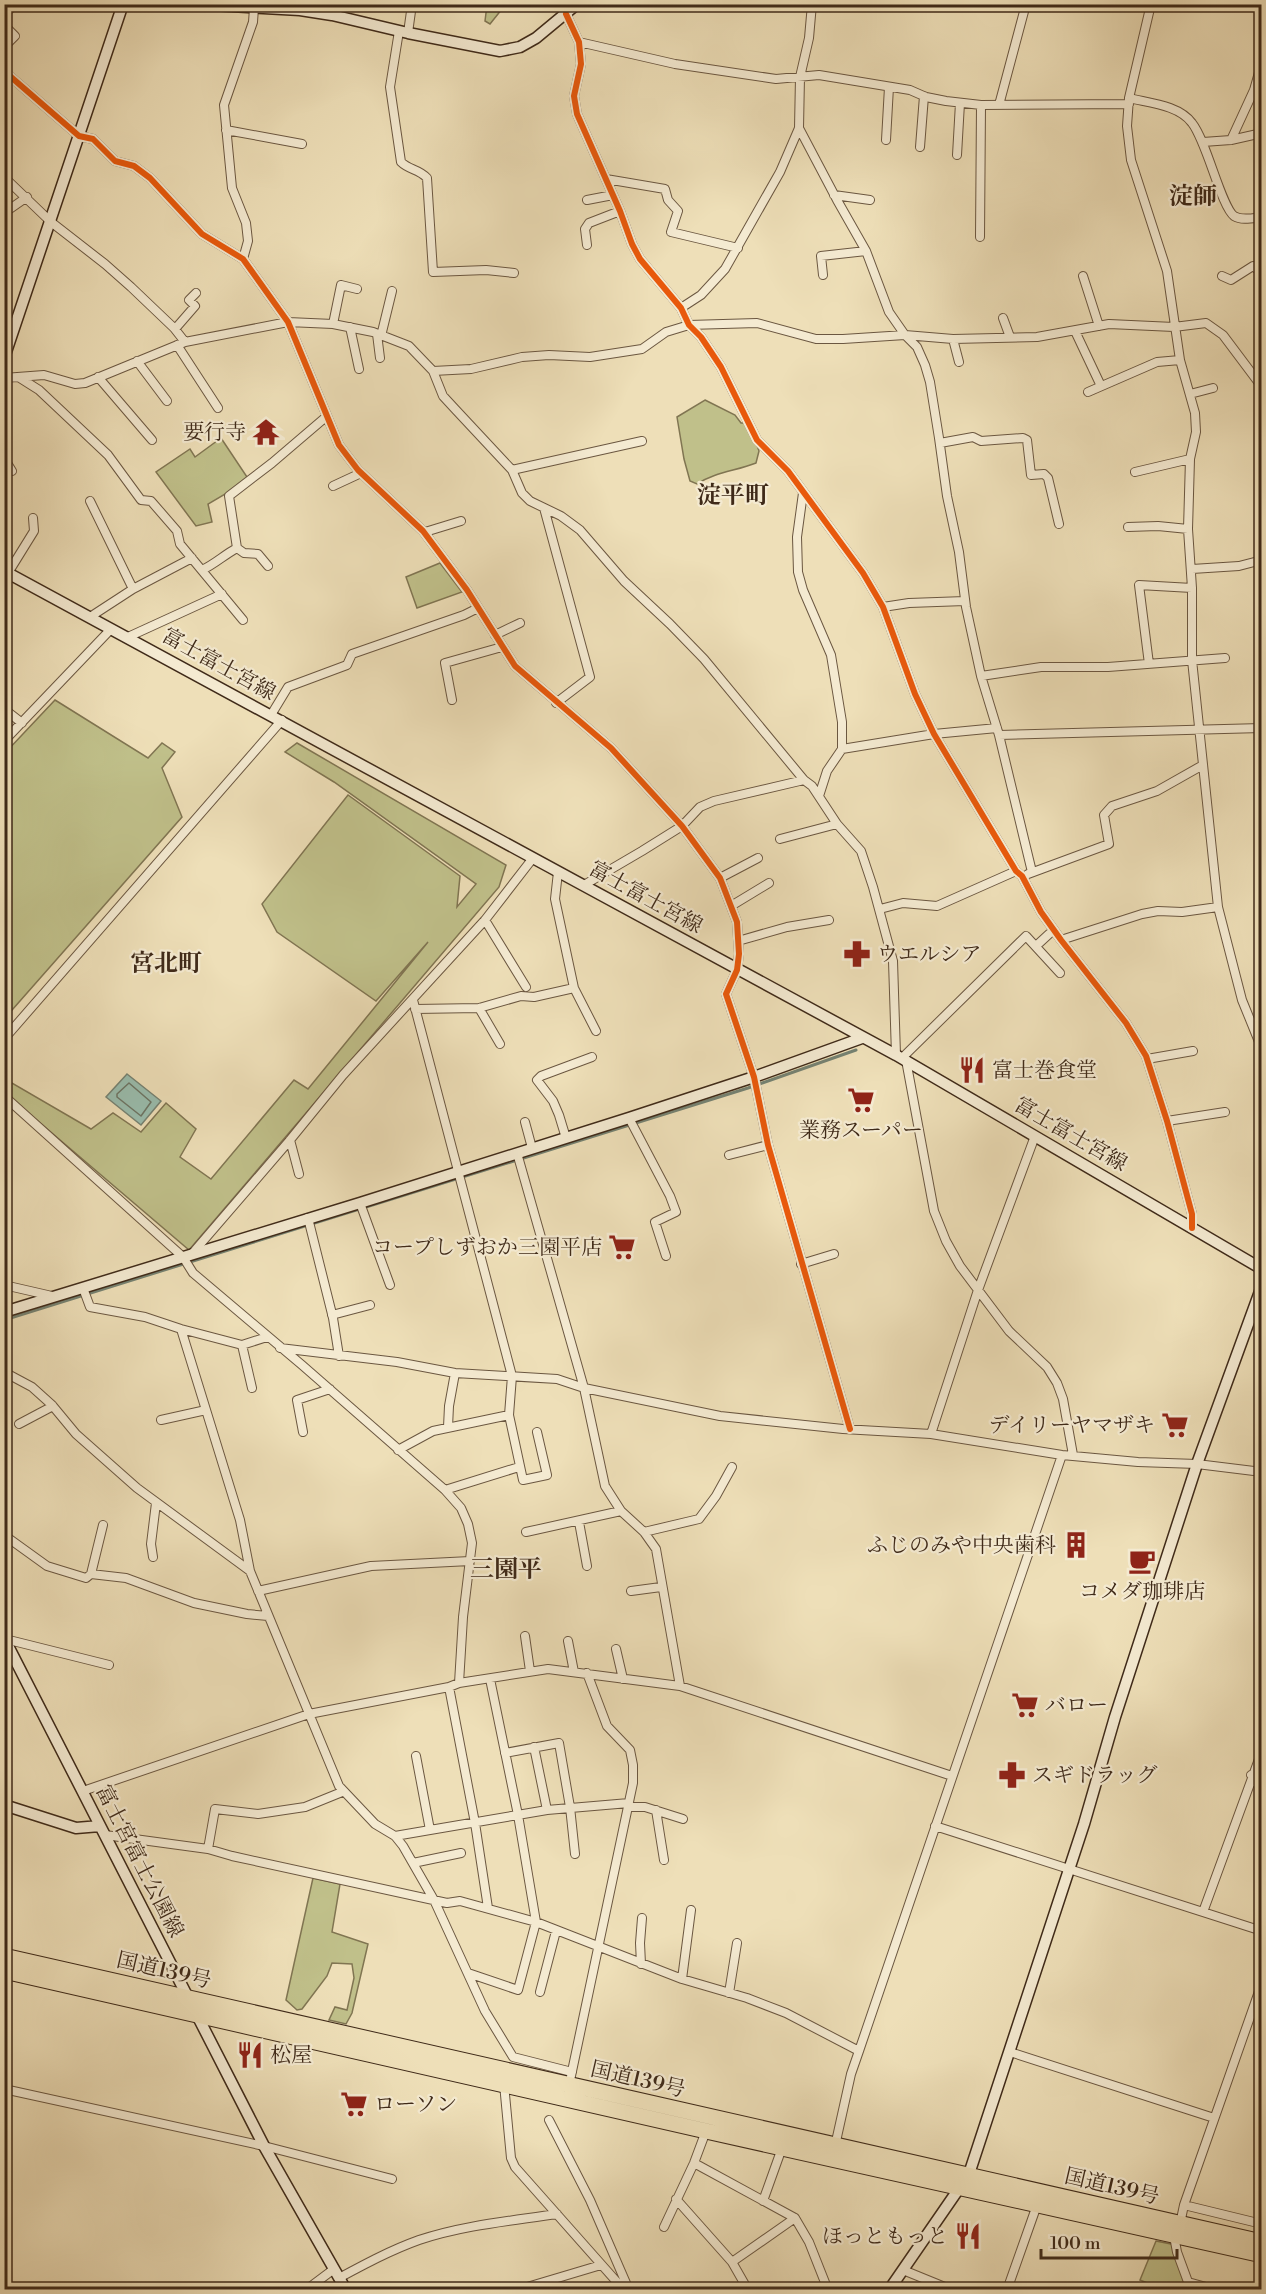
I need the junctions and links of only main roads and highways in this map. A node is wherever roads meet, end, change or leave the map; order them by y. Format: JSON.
{"nodes":[{"id":1,"x":123,"y":4,"type":"edge"},
{"id":2,"x":195,"y":4,"type":"edge"},
{"id":3,"x":577,"y":4,"type":"edge"},
{"id":4,"x":229,"y":6,"type":"edge"},
{"id":5,"x":4,"y":358,"type":"edge"},
{"id":6,"x":6,"y":572,"type":"edge"},
{"id":7,"x":862,"y":1038,"type":"junction"},
{"id":8,"x":1262,"y":1269,"type":"edge"},
{"id":9,"x":1262,"y":1286,"type":"edge"},
{"id":10,"x":4,"y":1312,"type":"edge"},
{"id":11,"x":5,"y":1639,"type":"edge"},
{"id":12,"x":4,"y":1805,"type":"edge"},
{"id":13,"x":103,"y":1830,"type":"junction"},
{"id":14,"x":4,"y":1956,"type":"edge"},
{"id":15,"x":4,"y":1971,"type":"edge"},
{"id":16,"x":186,"y":1997,"type":"junction"},
{"id":17,"x":194,"y":2012,"type":"junction"},
{"id":18,"x":965,"y":2181,"type":"junction"},
{"id":19,"x":1177,"y":2230,"type":"junction"},
{"id":20,"x":1262,"y":2242,"type":"edge"},
{"id":21,"x":1262,"y":2255,"type":"edge"},
{"id":22,"x":346,"y":2289,"type":"edge"},
{"id":23,"x":889,"y":2289,"type":"edge"}],
"edges":[{"from":1,"to":5,"type":"main road"},
{"from":2,"to":4,"type":"main road"},
{"from":3,"to":4,"type":"main road"},
{"from":6,"to":7,"type":"main road","name":"富士富士宮線"},
{"from":7,"to":8,"type":"main road","name":"富士富士宮線"},
{"from":7,"to":10,"type":"main road"},
{"from":9,"to":18,"type":"main road"},
{"from":11,"to":13,"type":"main road","name":"富士宮富士公園線"},
{"from":12,"to":13,"type":"main road"},
{"from":13,"to":16,"type":"main road","name":"富士宮富士公園線"},
{"from":14,"to":16,"type":"highway","name":"国道139号"},
{"from":15,"to":17,"type":"highway","name":"国道139号"},
{"from":16,"to":17,"type":"main road","name":"富士宮富士公園線"},
{"from":16,"to":18,"type":"highway","name":"国道139号"},
{"from":17,"to":18,"type":"highway","name":"国道139号"},
{"from":17,"to":22,"type":"main road","name":"富士宮富士公園線"},
{"from":18,"to":19,"type":"highway","name":"国道139号"},
{"from":18,"to":19,"type":"highway","name":"国道139号"},
{"from":18,"to":23,"type":"main road"},
{"from":19,"to":20,"type":"highway","name":"国道139号"},
{"from":19,"to":21,"type":"highway","name":"国道139号"}]}
